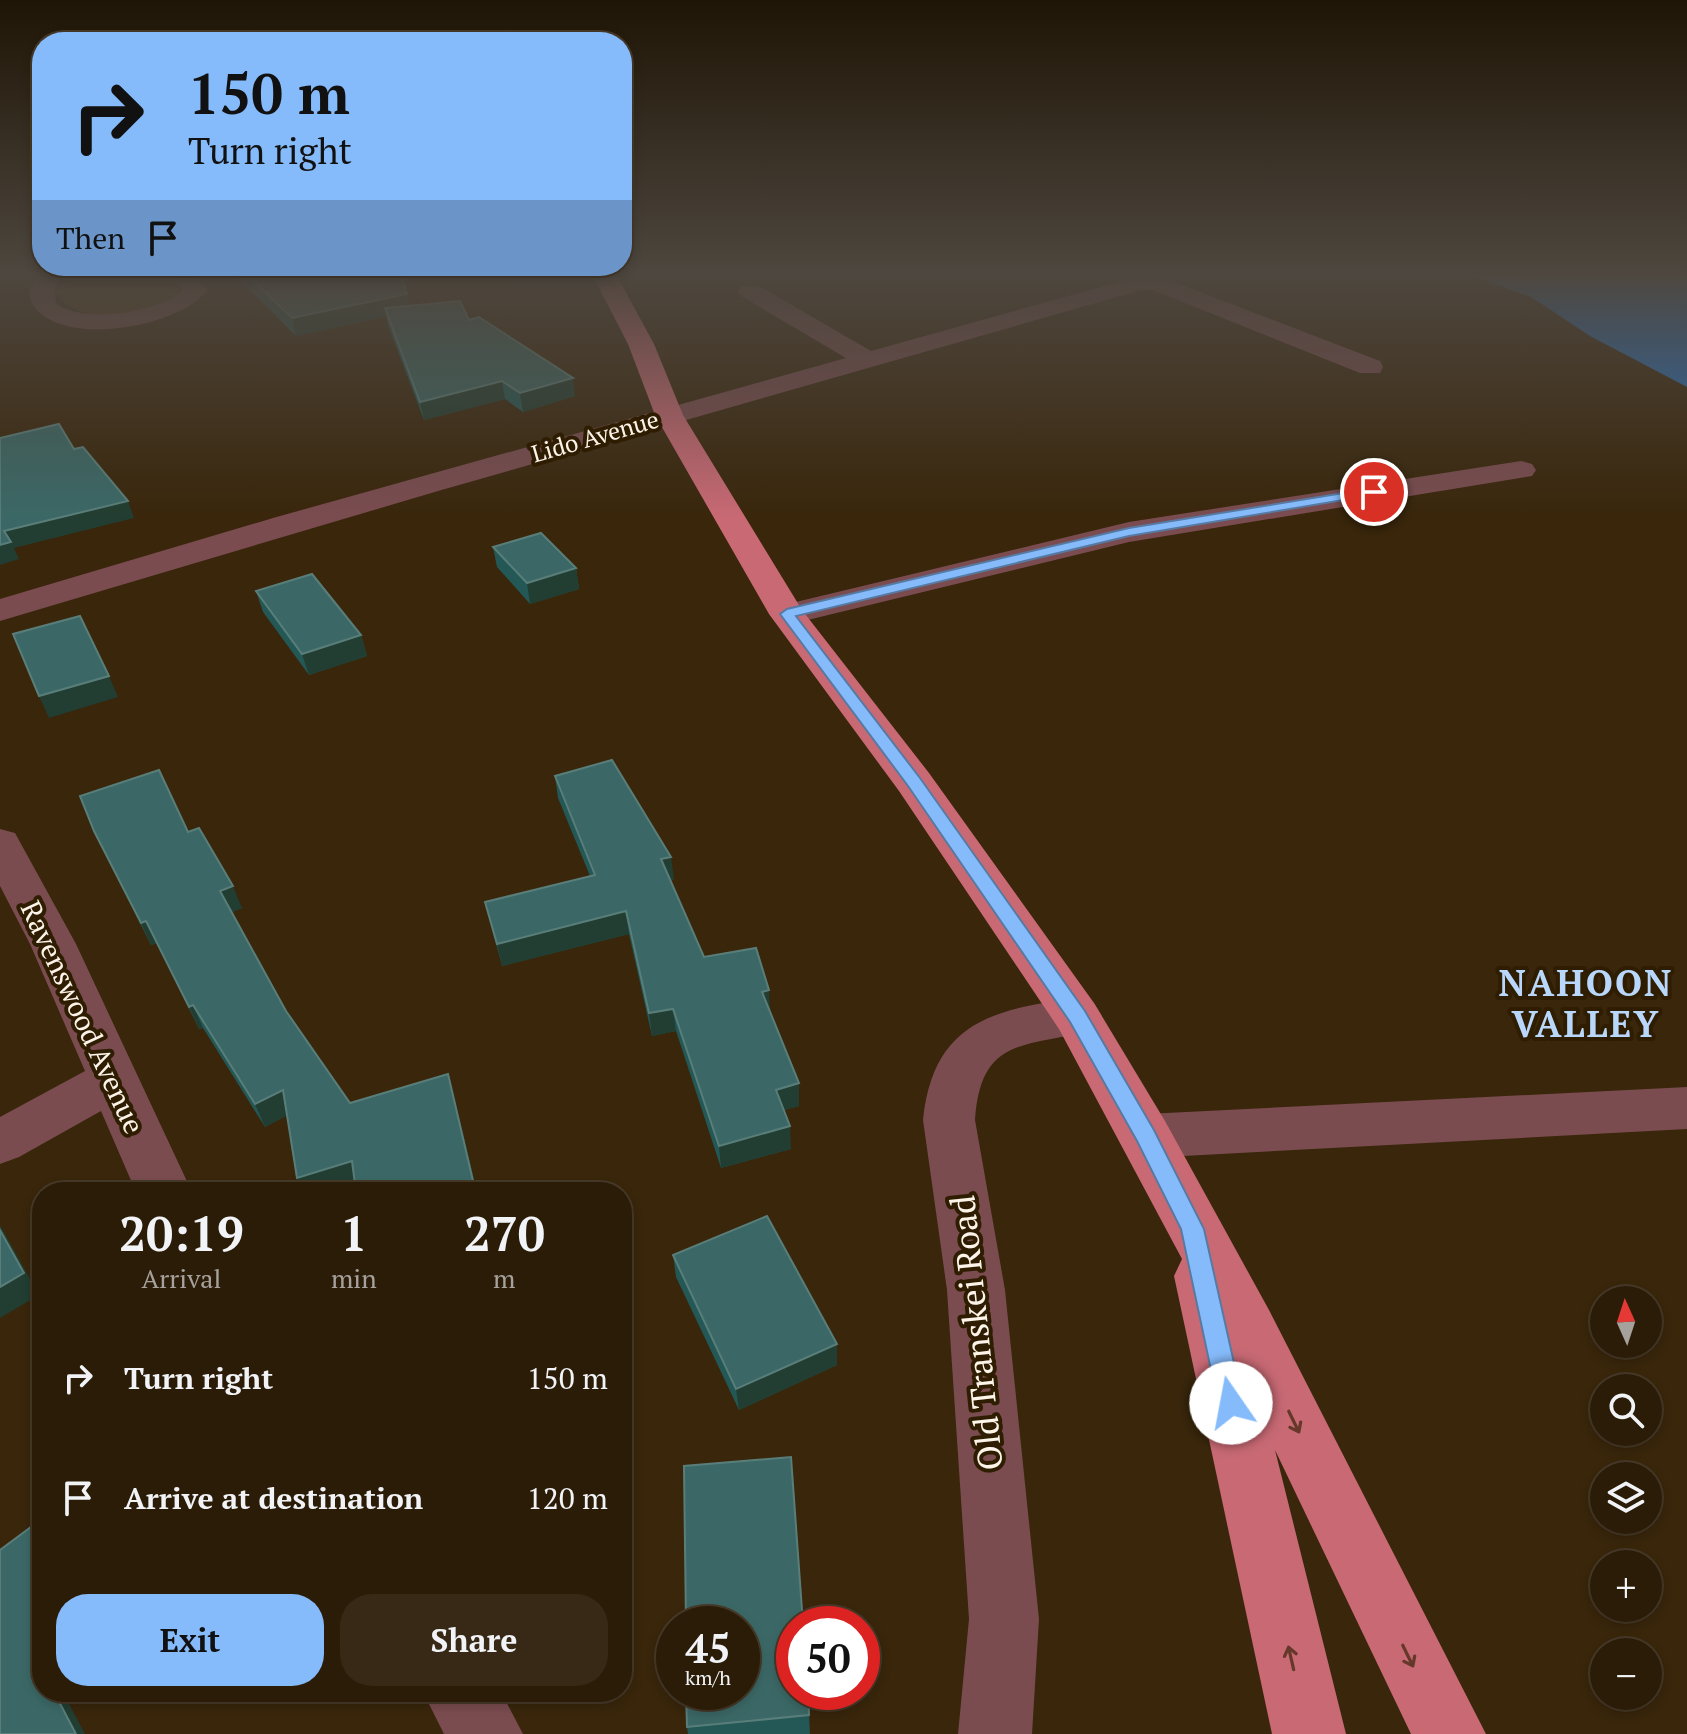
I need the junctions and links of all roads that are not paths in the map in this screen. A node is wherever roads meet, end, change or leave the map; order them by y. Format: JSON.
{"nodes":[{"id":1,"x":646,"y":357,"type":"edge"},
{"id":2,"x":863,"y":357,"type":"edge"},
{"id":3,"x":884,"y":357,"type":"edge"},
{"id":4,"x":1344,"y":357,"type":"edge"},
{"id":5,"x":870,"y":361,"type":"junction"},
{"id":6,"x":1370,"y":367,"type":"dead end"},
{"id":7,"x":669,"y":415,"type":"junction"},
{"id":8,"x":1521,"y":470,"type":"dead end"},
{"id":9,"x":0,"y":610,"type":"edge"},
{"id":10,"x":787,"y":614,"type":"junction"},
{"id":11,"x":0,"y":843,"type":"edge"},
{"id":12,"x":1077,"y":1016,"type":"junction"},
{"id":13,"x":113,"y":1080,"type":"junction"},
{"id":14,"x":1687,"y":1108,"type":"edge"},
{"id":15,"x":1146,"y":1136,"type":"junction"},
{"id":16,"x":0,"y":1142,"type":"edge"},
{"id":17,"x":159,"y":1182,"type":"edge"},
{"id":18,"x":1193,"y":1229,"type":"junction"},
{"id":19,"x":465,"y":1702,"type":"edge"},
{"id":20,"x":486,"y":1734,"type":"edge"},
{"id":21,"x":995,"y":1734,"type":"edge"},
{"id":22,"x":1309,"y":1734,"type":"edge"},
{"id":23,"x":1449,"y":1734,"type":"edge"}],
"edges":[{"from":1,"to":7,"type":"main road"},
{"from":2,"to":5,"type":"street"},
{"from":3,"to":5,"type":"street","name":"Lido Avenue"},
{"from":4,"to":6,"type":"street","name":"Lido Avenue"},
{"from":5,"to":7,"type":"street","name":"Lido Avenue"},
{"from":7,"to":9,"type":"street","name":"Lido Avenue"},
{"from":7,"to":10,"type":"main road"},
{"from":8,"to":10,"type":"street"},
{"from":10,"to":12,"type":"main road"},
{"from":11,"to":13,"type":"street","name":"Ravenswood Avenue"},
{"from":12,"to":15,"type":"main road"},
{"from":12,"to":21,"type":"street","name":"Old Transkei Road"},
{"from":13,"to":16,"type":"street"},
{"from":13,"to":17,"type":"street","name":"Ravenswood Avenue"},
{"from":14,"to":15,"type":"street"},
{"from":15,"to":18,"type":"main road"},
{"from":22,"to":18,"type":"main road","one_way":true},
{"from":18,"to":23,"type":"main road","one_way":true},
{"from":19,"to":20,"type":"street"}]}
